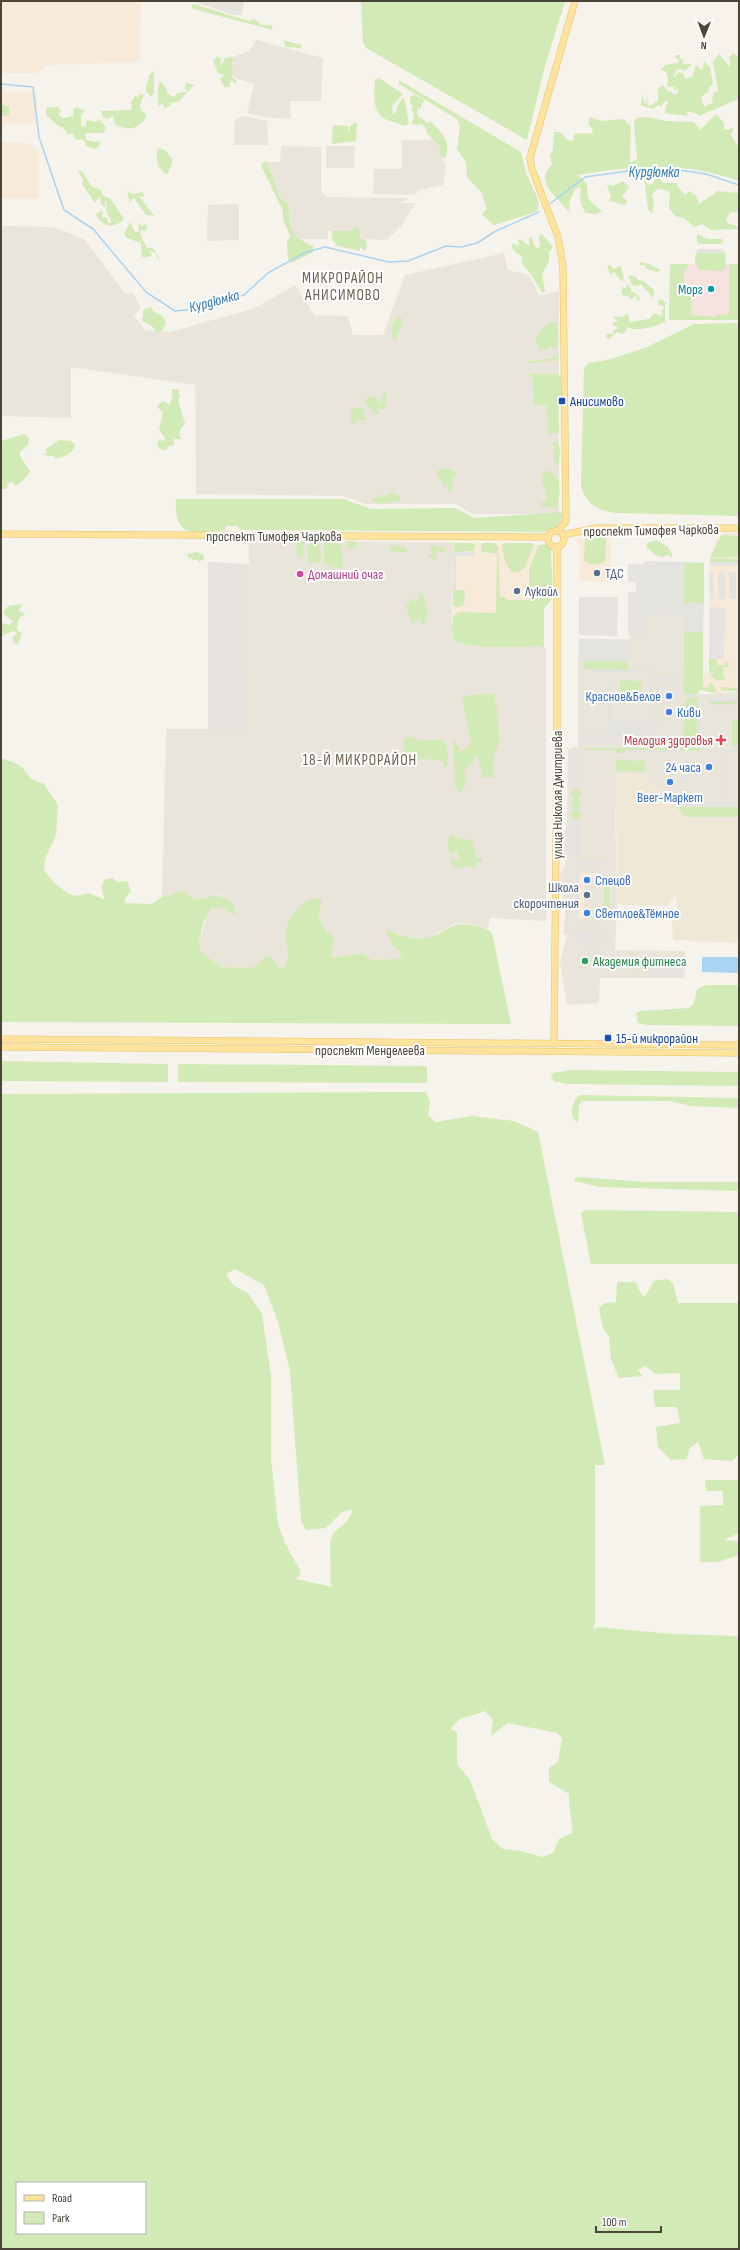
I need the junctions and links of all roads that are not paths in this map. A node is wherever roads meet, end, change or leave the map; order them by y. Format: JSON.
{"nodes":[{"id":1,"x":574,"y":1,"type":"edge"},
{"id":2,"x":739,"y":528,"type":"edge"},
{"id":3,"x":560,"y":533,"type":"junction"},
{"id":4,"x":1,"y":534,"type":"edge"},
{"id":5,"x":548,"y":537,"type":"junction"},
{"id":6,"x":557,"y":547,"type":"junction"},
{"id":7,"x":1,"y":1039,"type":"edge"},
{"id":8,"x":177,"y":1041,"type":"junction"},
{"id":9,"x":554,"y":1044,"type":"junction"},
{"id":10,"x":739,"y":1045,"type":"edge"},
{"id":11,"x":1,"y":1047,"type":"edge"},
{"id":12,"x":177,"y":1048,"type":"junction"},
{"id":13,"x":739,"y":1053,"type":"edge"}],
"edges":[{"from":1,"to":3,"type":"main road"},
{"from":2,"to":3,"type":"main road","name":"проспект Тимофея Чаркова"},
{"from":3,"to":5,"type":"main road"},
{"from":3,"to":6,"type":"main road"},
{"from":4,"to":5,"type":"main road","name":"проспект Тимофея Чаркова"},
{"from":5,"to":6,"type":"main road"},
{"from":6,"to":9,"type":"main road","name":"улица Николая Дмитриева"},
{"from":7,"to":8,"type":"main road","name":"проспект Менделеева"},
{"from":8,"to":9,"type":"main road","name":"проспект Менделеева"},
{"from":8,"to":12,"type":"main road"},
{"from":9,"to":10,"type":"main road","name":"проспект Менделеева"},
{"from":11,"to":12,"type":"main road","name":"проспект Менделеева"},
{"from":12,"to":13,"type":"main road","name":"проспект Менделеева"}]}
